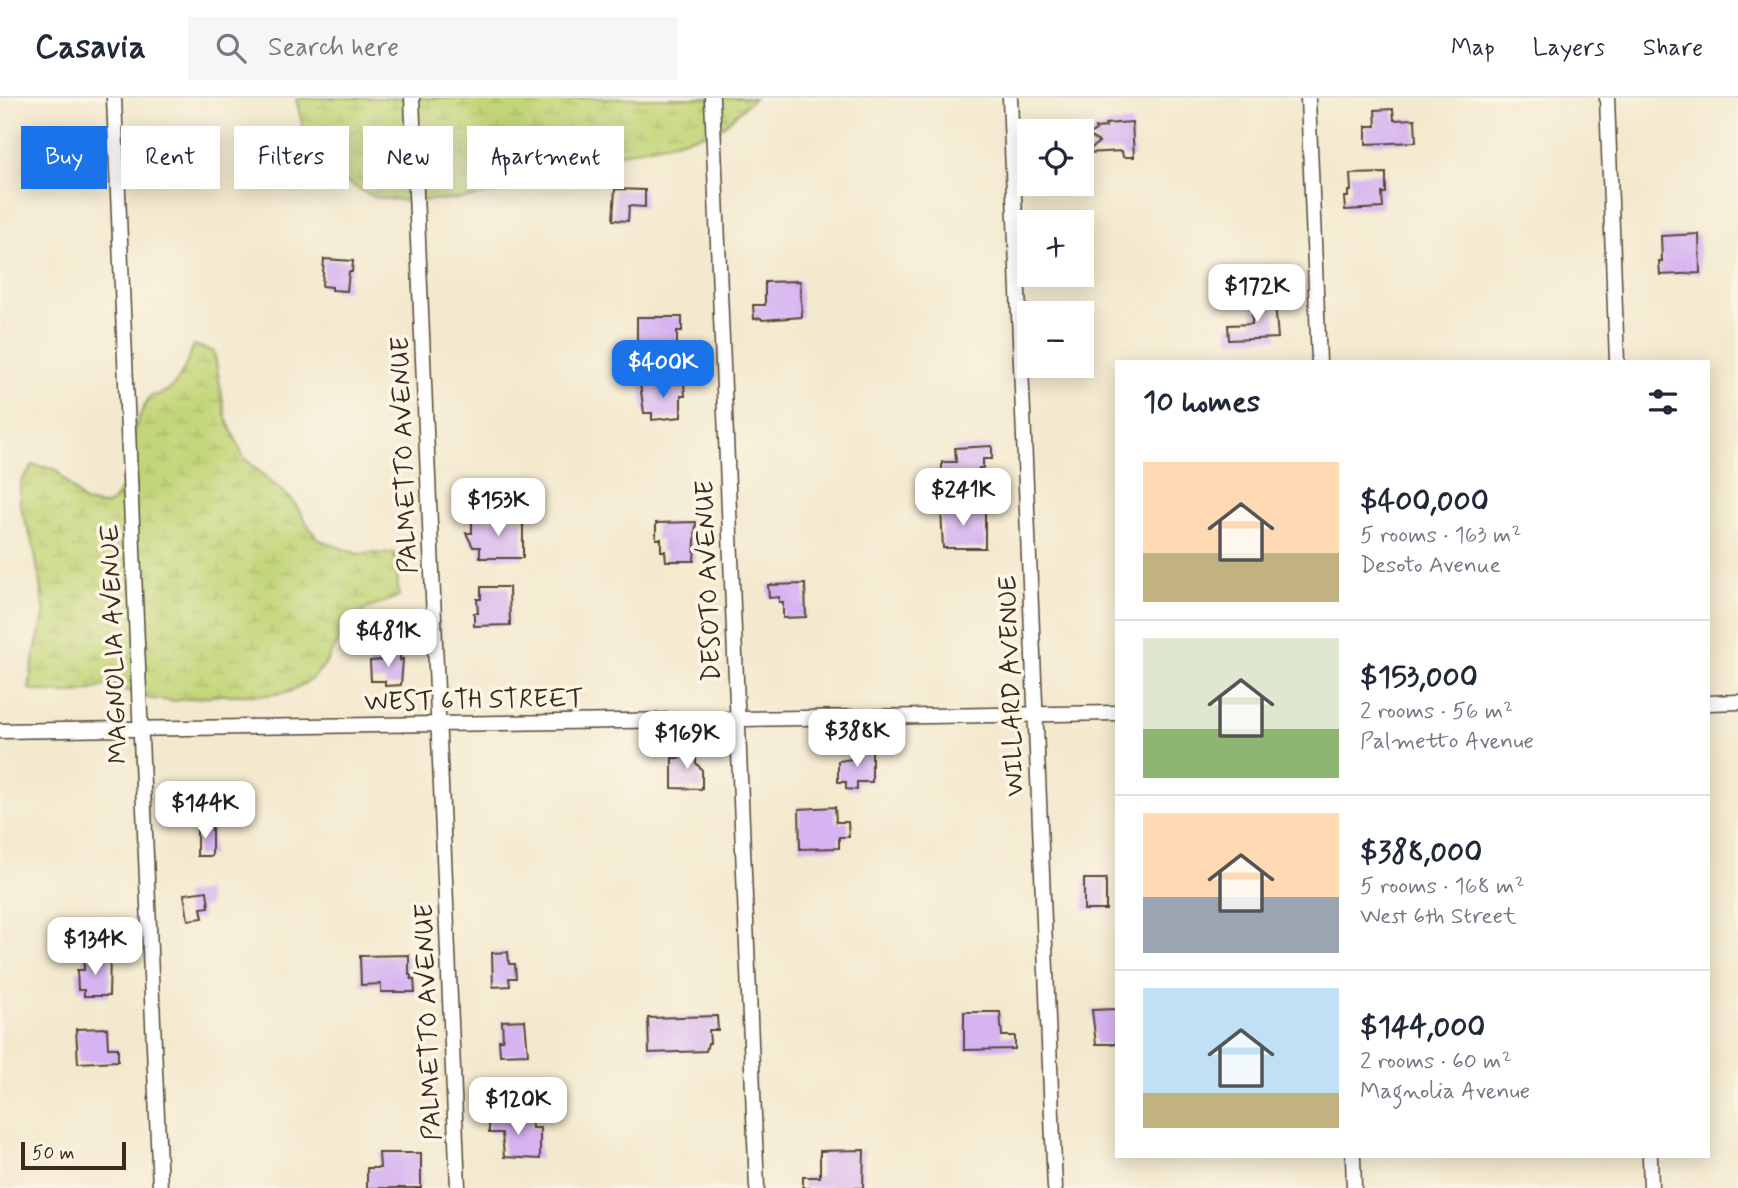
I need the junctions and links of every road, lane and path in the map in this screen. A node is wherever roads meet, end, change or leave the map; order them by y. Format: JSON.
{"nodes":[{"id":1,"x":114,"y":98,"type":"edge"},
{"id":2,"x":412,"y":98,"type":"edge"},
{"id":3,"x":712,"y":98,"type":"edge"},
{"id":4,"x":1010,"y":98,"type":"edge"},
{"id":5,"x":1308,"y":98,"type":"edge"},
{"id":6,"x":1607,"y":98,"type":"edge"},
{"id":7,"x":1319,"y":360,"type":"edge"},
{"id":8,"x":1617,"y":360,"type":"edge"},
{"id":9,"x":1738,"y":702,"type":"edge"},
{"id":10,"x":1710,"y":703,"type":"edge"},
{"id":11,"x":1115,"y":713,"type":"edge"},
{"id":12,"x":1036,"y":714,"type":"junction"},
{"id":13,"x":737,"y":719,"type":"junction"},
{"id":14,"x":439,"y":724,"type":"junction"},
{"id":15,"x":141,"y":729,"type":"junction"},
{"id":16,"x":0,"y":732,"type":"edge"},
{"id":17,"x":1353,"y":1158,"type":"edge"},
{"id":18,"x":1650,"y":1158,"type":"edge"},
{"id":19,"x":160,"y":1188,"type":"edge"},
{"id":20,"x":458,"y":1188,"type":"edge"},
{"id":21,"x":757,"y":1188,"type":"edge"},
{"id":22,"x":1055,"y":1188,"type":"edge"},
{"id":23,"x":1354,"y":1188,"type":"edge"},
{"id":24,"x":1651,"y":1188,"type":"edge"}],
"edges":[{"from":1,"to":15,"type":"street","name":"MAGNOLIA AVENUE"},
{"from":2,"to":14,"type":"street","name":"PALMETTO AVENUE"},
{"from":3,"to":13,"type":"street","name":"DESOTO AVENUE"},
{"from":4,"to":12,"type":"street","name":"WILLARD AVENUE"},
{"from":5,"to":7,"type":"street"},
{"from":6,"to":8,"type":"street"},
{"from":9,"to":10,"type":"street"},
{"from":11,"to":12,"type":"street","name":"WEST 6TH STREET"},
{"from":12,"to":13,"type":"street","name":"WEST 6TH STREET"},
{"from":12,"to":22,"type":"street","name":"WILLARD AVENUE"},
{"from":13,"to":14,"type":"street","name":"WEST 6TH STREET"},
{"from":13,"to":21,"type":"street","name":"DESOTO AVENUE"},
{"from":14,"to":15,"type":"street","name":"WEST 6TH STREET"},
{"from":14,"to":20,"type":"street","name":"PALMETTO AVENUE"},
{"from":15,"to":16,"type":"street","name":"WEST 6TH STREET"},
{"from":15,"to":19,"type":"street","name":"MAGNOLIA AVENUE"},
{"from":17,"to":23,"type":"street"},
{"from":18,"to":24,"type":"street"}]}
